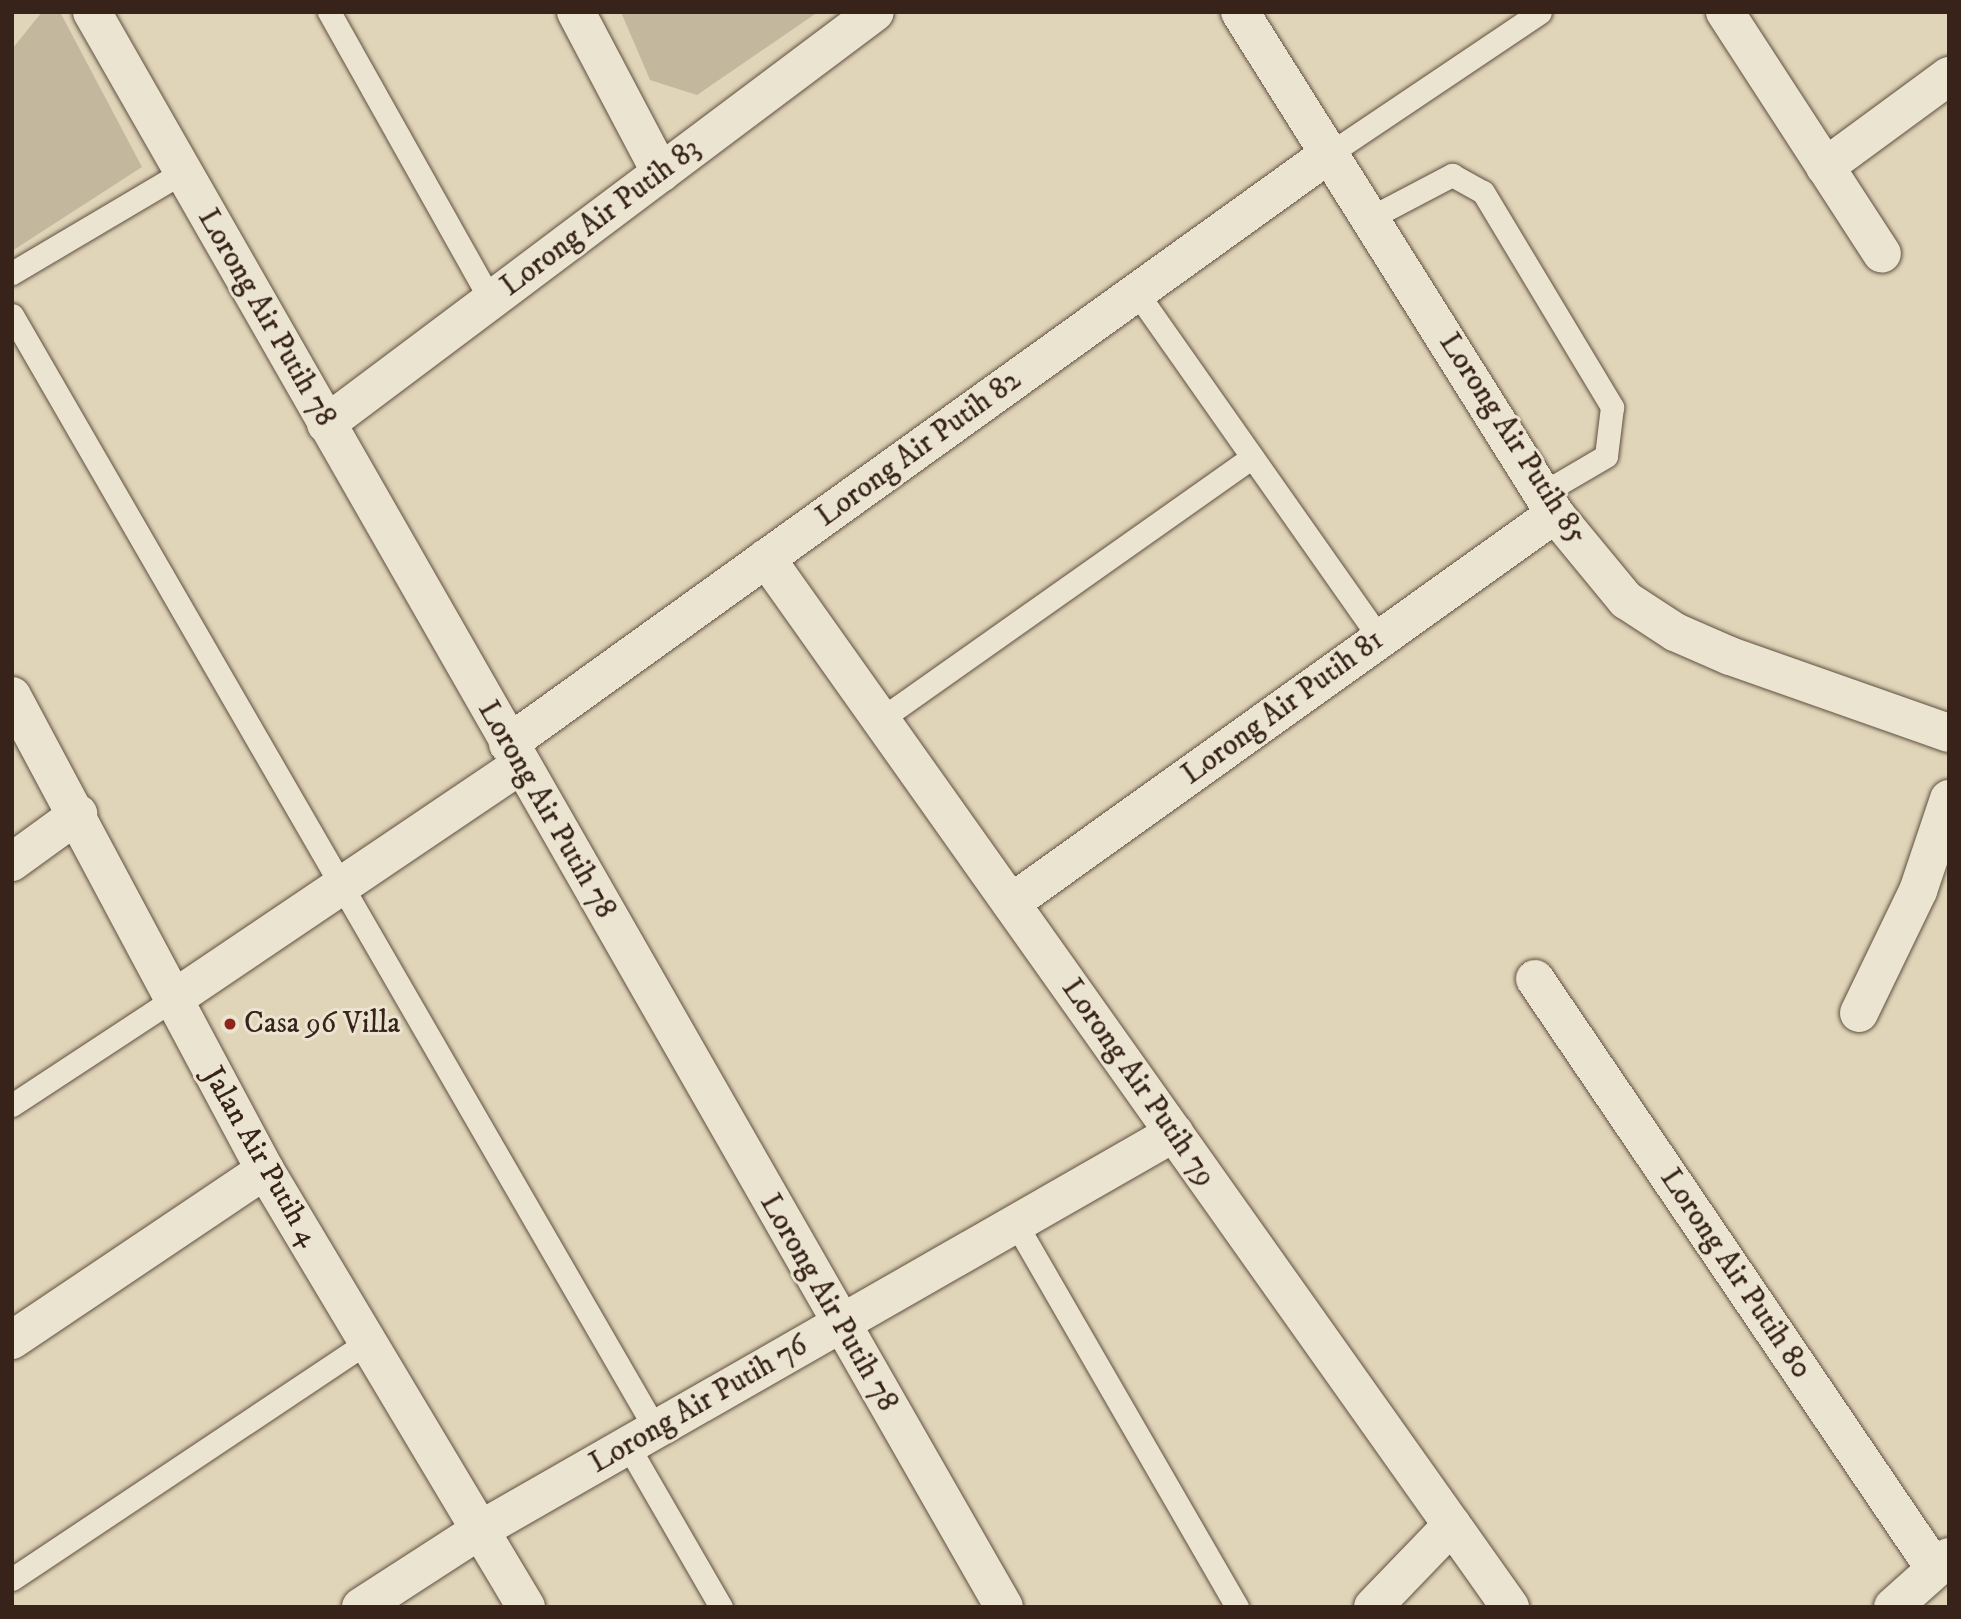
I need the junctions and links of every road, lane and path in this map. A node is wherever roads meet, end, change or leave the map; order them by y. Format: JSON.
{"nodes":[{"id":1,"x":92,"y":12,"type":"edge"},
{"id":2,"x":329,"y":12,"type":"edge"},
{"id":3,"x":576,"y":12,"type":"edge"},
{"id":4,"x":875,"y":12,"type":"edge"},
{"id":5,"x":1240,"y":12,"type":"edge"},
{"id":6,"x":1540,"y":12,"type":"edge"},
{"id":7,"x":1725,"y":12,"type":"edge"},
{"id":8,"x":1949,"y":76,"type":"edge"},
{"id":9,"x":1329,"y":154,"type":"junction"},
{"id":10,"x":1825,"y":167,"type":"junction"},
{"id":11,"x":183,"y":172,"type":"junction"},
{"id":12,"x":661,"y":173,"type":"junction"},
{"id":13,"x":1370,"y":218,"type":"junction"},
{"id":14,"x":1882,"y":254,"type":"dead end"},
{"id":15,"x":12,"y":273,"type":"edge"},
{"id":16,"x":1137,"y":293,"type":"junction"},
{"id":17,"x":491,"y":301,"type":"junction"},
{"id":18,"x":12,"y":315,"type":"edge"},
{"id":19,"x":326,"y":424,"type":"junction"},
{"id":20,"x":1252,"y":457,"type":"junction"},
{"id":21,"x":1549,"y":503,"type":"junction"},
{"id":22,"x":766,"y":558,"type":"junction"},
{"id":23,"x":1380,"y":639,"type":"junction"},
{"id":24,"x":12,"y":696,"type":"edge"},
{"id":25,"x":881,"y":719,"type":"junction"},
{"id":26,"x":1949,"y":733,"type":"edge"},
{"id":27,"x":514,"y":755,"type":"junction"},
{"id":28,"x":1949,"y":799,"type":"edge"},
{"id":29,"x":78,"y":814,"type":"junction"},
{"id":30,"x":12,"y":862,"type":"edge"},
{"id":31,"x":345,"y":883,"type":"junction"},
{"id":32,"x":1011,"y":903,"type":"junction"},
{"id":33,"x":1535,"y":979,"type":"dead end"},
{"id":34,"x":172,"y":1000,"type":"junction"},
{"id":35,"x":1859,"y":1013,"type":"dead end"},
{"id":36,"x":12,"y":1105,"type":"edge"},
{"id":37,"x":1174,"y":1133,"type":"junction"},
{"id":38,"x":265,"y":1170,"type":"junction"},
{"id":39,"x":1016,"y":1224,"type":"junction"},
{"id":40,"x":840,"y":1325,"type":"junction"},
{"id":41,"x":12,"y":1340,"type":"edge"},
{"id":42,"x":368,"y":1342,"type":"junction"},
{"id":43,"x":642,"y":1438,"type":"junction"},
{"id":44,"x":1452,"y":1525,"type":"junction"},
{"id":45,"x":480,"y":1530,"type":"junction"},
{"id":46,"x":1942,"y":1563,"type":"edge"},
{"id":47,"x":12,"y":1579,"type":"edge"},
{"id":48,"x":362,"y":1607,"type":"edge"},
{"id":49,"x":526,"y":1607,"type":"edge"},
{"id":50,"x":721,"y":1607,"type":"edge"},
{"id":51,"x":1004,"y":1607,"type":"edge"},
{"id":52,"x":1237,"y":1607,"type":"edge"},
{"id":53,"x":1373,"y":1607,"type":"edge"},
{"id":54,"x":1510,"y":1607,"type":"edge"},
{"id":55,"x":1894,"y":1607,"type":"edge"}],
"edges":[{"from":1,"to":11,"type":"street","name":"Lorong Air Putih 78"},
{"from":2,"to":17,"type":"lane"},
{"from":3,"to":12,"type":"street"},
{"from":4,"to":12,"type":"street","name":"Lorong Air Putih 83"},
{"from":5,"to":9,"type":"street","name":"Lorong Air Putih 85"},
{"from":6,"to":9,"type":"lane"},
{"from":7,"to":10,"type":"street"},
{"from":8,"to":10,"type":"street"},
{"from":9,"to":13,"type":"street","name":"Lorong Air Putih 85"},
{"from":9,"to":16,"type":"street","name":"Lorong Air Putih 82"},
{"from":10,"to":14,"type":"street"},
{"from":11,"to":15,"type":"lane"},
{"from":11,"to":19,"type":"street","name":"Lorong Air Putih 78"},
{"from":12,"to":17,"type":"street","name":"Lorong Air Putih 83"},
{"from":13,"to":21,"type":"street","name":"Lorong Air Putih 85"},
{"from":13,"to":21,"type":"lane"},
{"from":16,"to":20,"type":"lane"},
{"from":16,"to":22,"type":"street","name":"Lorong Air Putih 82"},
{"from":17,"to":19,"type":"street","name":"Lorong Air Putih 83"},
{"from":18,"to":31,"type":"lane"},
{"from":19,"to":27,"type":"street","name":"Lorong Air Putih 78"},
{"from":20,"to":23,"type":"lane"},
{"from":20,"to":25,"type":"lane"},
{"from":21,"to":23,"type":"street","name":"Lorong Air Putih 81"},
{"from":21,"to":26,"type":"street","name":"Lorong Air Putih 85"},
{"from":22,"to":25,"type":"street","name":"Lorong Air Putih 79"},
{"from":22,"to":27,"type":"street","name":"Lorong Air Putih 82"},
{"from":23,"to":32,"type":"street","name":"Lorong Air Putih 81"},
{"from":24,"to":29,"type":"street","name":"Jalan Air Putih 4"},
{"from":25,"to":32,"type":"street","name":"Lorong Air Putih 79"},
{"from":27,"to":31,"type":"street","name":"Lorong Air Putih 82"},
{"from":27,"to":40,"type":"street","name":"Lorong Air Putih 78"},
{"from":28,"to":35,"type":"street"},
{"from":29,"to":30,"type":"street"},
{"from":29,"to":34,"type":"street","name":"Jalan Air Putih 4"},
{"from":31,"to":34,"type":"street","name":"Lorong Air Putih 82"},
{"from":31,"to":43,"type":"lane"},
{"from":32,"to":37,"type":"street","name":"Lorong Air Putih 79"},
{"from":33,"to":46,"type":"street","name":"Lorong Air Putih 80"},
{"from":34,"to":36,"type":"lane"},
{"from":34,"to":38,"type":"street","name":"Jalan Air Putih 4"},
{"from":37,"to":39,"type":"street","name":"Lorong Air Putih 76"},
{"from":37,"to":44,"type":"street","name":"Lorong Air Putih 79"},
{"from":38,"to":41,"type":"street"},
{"from":38,"to":42,"type":"street","name":"Jalan Air Putih 4"},
{"from":39,"to":40,"type":"street","name":"Lorong Air Putih 76"},
{"from":39,"to":52,"type":"lane"},
{"from":40,"to":43,"type":"street","name":"Lorong Air Putih 76"},
{"from":40,"to":51,"type":"street","name":"Lorong Air Putih 78"},
{"from":42,"to":45,"type":"street","name":"Jalan Air Putih 4"},
{"from":42,"to":47,"type":"lane"},
{"from":43,"to":45,"type":"street","name":"Lorong Air Putih 76"},
{"from":43,"to":50,"type":"lane"},
{"from":44,"to":53,"type":"street"},
{"from":44,"to":54,"type":"street","name":"Lorong Air Putih 79"},
{"from":45,"to":48,"type":"street","name":"Lorong Air Putih 76"},
{"from":45,"to":49,"type":"street","name":"Jalan Air Putih 4"},
{"from":46,"to":55,"type":"street"}]}
